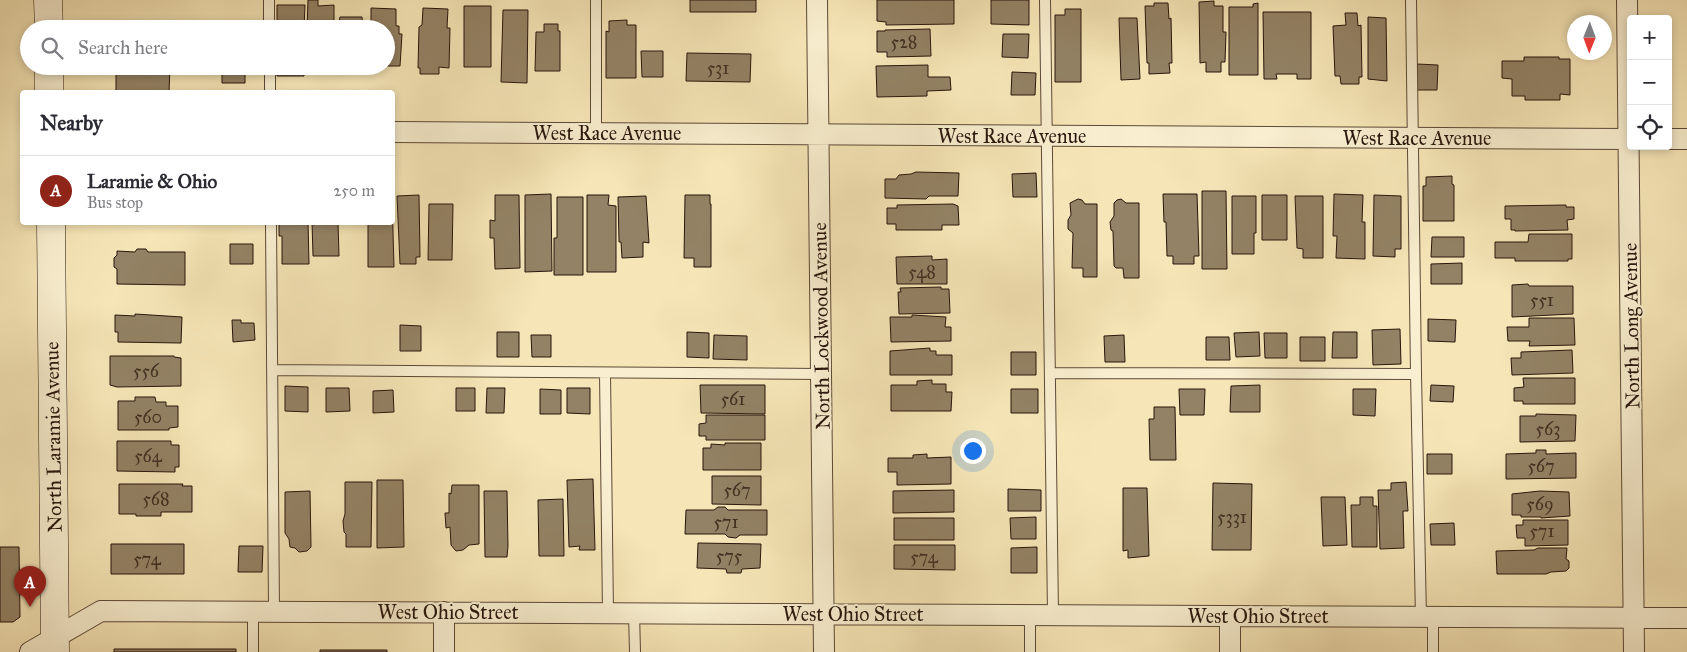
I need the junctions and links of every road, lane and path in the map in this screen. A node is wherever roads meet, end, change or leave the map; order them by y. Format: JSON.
{"nodes":[{"id":1,"x":48,"y":0,"type":"edge"},
{"id":2,"x":269,"y":0,"type":"edge"},
{"id":3,"x":596,"y":0,"type":"edge"},
{"id":4,"x":817,"y":0,"type":"edge"},
{"id":5,"x":1046,"y":0,"type":"edge"},
{"id":6,"x":1411,"y":0,"type":"edge"},
{"id":7,"x":1627,"y":0,"type":"edge"},
{"id":8,"x":49,"y":20,"type":"edge"},
{"id":9,"x":269,"y":20,"type":"edge"},
{"id":10,"x":49,"y":75,"type":"edge"},
{"id":11,"x":270,"y":75,"type":"edge"},
{"id":12,"x":49,"y":90,"type":"edge"},
{"id":13,"x":270,"y":90,"type":"edge"},
{"id":14,"x":1629,"y":105,"type":"edge"},
{"id":15,"x":395,"y":132,"type":"edge"},
{"id":16,"x":596,"y":134,"type":"junction"},
{"id":17,"x":818,"y":134,"type":"junction"},
{"id":18,"x":1047,"y":136,"type":"junction"},
{"id":19,"x":1413,"y":138,"type":"junction"},
{"id":20,"x":1627,"y":139,"type":"edge"},
{"id":21,"x":1672,"y":139,"type":"edge"},
{"id":22,"x":1687,"y":139,"type":"edge"},
{"id":23,"x":1630,"y":150,"type":"edge"},
{"id":24,"x":51,"y":225,"type":"edge"},
{"id":25,"x":271,"y":225,"type":"edge"},
{"id":26,"x":273,"y":370,"type":"junction"},
{"id":27,"x":605,"y":373,"type":"junction"},
{"id":28,"x":1050,"y":373,"type":"junction"},
{"id":29,"x":821,"y":374,"type":"junction"},
{"id":30,"x":1416,"y":374,"type":"junction"},
{"id":31,"x":253,"y":611,"type":"junction"},
{"id":32,"x":274,"y":611,"type":"junction"},
{"id":33,"x":444,"y":612,"type":"junction"},
{"id":34,"x":608,"y":613,"type":"junction"},
{"id":35,"x":634,"y":613,"type":"junction"},
{"id":36,"x":824,"y":614,"type":"junction"},
{"id":37,"x":1030,"y":615,"type":"junction"},
{"id":38,"x":1053,"y":615,"type":"junction"},
{"id":39,"x":1230,"y":616,"type":"junction"},
{"id":40,"x":1427,"y":617,"type":"junction"},
{"id":41,"x":1634,"y":618,"type":"junction"},
{"id":42,"x":1687,"y":618,"type":"edge"},
{"id":43,"x":55,"y":645,"type":"edge"},
{"id":44,"x":30,"y":652,"type":"edge"},
{"id":45,"x":253,"y":652,"type":"edge"},
{"id":46,"x":444,"y":652,"type":"edge"},
{"id":47,"x":635,"y":652,"type":"edge"},
{"id":48,"x":824,"y":652,"type":"edge"},
{"id":49,"x":1030,"y":652,"type":"edge"},
{"id":50,"x":1230,"y":652,"type":"edge"},
{"id":51,"x":1433,"y":652,"type":"edge"},
{"id":52,"x":1634,"y":652,"type":"edge"}],
"edges":[{"from":1,"to":8,"type":"street"},
{"from":2,"to":9,"type":"lane"},
{"from":3,"to":16,"type":"lane"},
{"from":4,"to":17,"type":"street","name":"North Lockwood Avenue"},
{"from":5,"to":18,"type":"lane"},
{"from":6,"to":19,"type":"lane"},
{"from":7,"to":14,"type":"street","name":"North Long Avenue"},
{"from":10,"to":12,"type":"street"},
{"from":11,"to":13,"type":"lane"},
{"from":15,"to":16,"type":"street","name":"West Race Avenue"},
{"from":16,"to":17,"type":"street","name":"West Race Avenue"},
{"from":17,"to":18,"type":"street","name":"West Race Avenue"},
{"from":17,"to":29,"type":"street","name":"North Lockwood Avenue"},
{"from":18,"to":19,"type":"street","name":"West Race Avenue"},
{"from":18,"to":28,"type":"lane"},
{"from":19,"to":20,"type":"street","name":"West Race Avenue"},
{"from":19,"to":30,"type":"lane"},
{"from":21,"to":22,"type":"street"},
{"from":23,"to":41,"type":"street","name":"North Long Avenue"},
{"from":24,"to":43,"type":"street","name":"North Laramie Avenue"},
{"from":25,"to":26,"type":"lane"},
{"from":26,"to":27,"type":"lane"},
{"from":26,"to":32,"type":"lane"},
{"from":27,"to":29,"type":"lane"},
{"from":27,"to":34,"type":"lane"},
{"from":28,"to":30,"type":"lane"},
{"from":28,"to":38,"type":"lane"},
{"from":29,"to":36,"type":"street","name":"North Lockwood Avenue"},
{"from":30,"to":40,"type":"lane"},
{"from":31,"to":32,"type":"street","name":"West Ohio Street"},
{"from":31,"to":43,"type":"street","name":"West Ohio Street"},
{"from":31,"to":45,"type":"lane"},
{"from":32,"to":33,"type":"street","name":"West Ohio Street"},
{"from":33,"to":34,"type":"street","name":"West Ohio Street"},
{"from":33,"to":46,"type":"street"},
{"from":34,"to":35,"type":"street","name":"West Ohio Street"},
{"from":35,"to":36,"type":"street","name":"West Ohio Street"},
{"from":35,"to":47,"type":"lane"},
{"from":36,"to":37,"type":"street","name":"West Ohio Street"},
{"from":36,"to":48,"type":"street","name":"North Lockwood Avenue"},
{"from":37,"to":38,"type":"street","name":"West Ohio Street"},
{"from":37,"to":49,"type":"lane"},
{"from":38,"to":39,"type":"street","name":"West Ohio Street"},
{"from":39,"to":40,"type":"street","name":"West Ohio Street"},
{"from":39,"to":50,"type":"street"},
{"from":40,"to":41,"type":"street","name":"West Ohio Street"},
{"from":40,"to":51,"type":"lane"},
{"from":41,"to":42,"type":"street","name":"West Ohio Street"},
{"from":41,"to":52,"type":"street","name":"North Long Avenue"},
{"from":43,"to":44,"type":"street","name":"West Ohio Street"}]}
